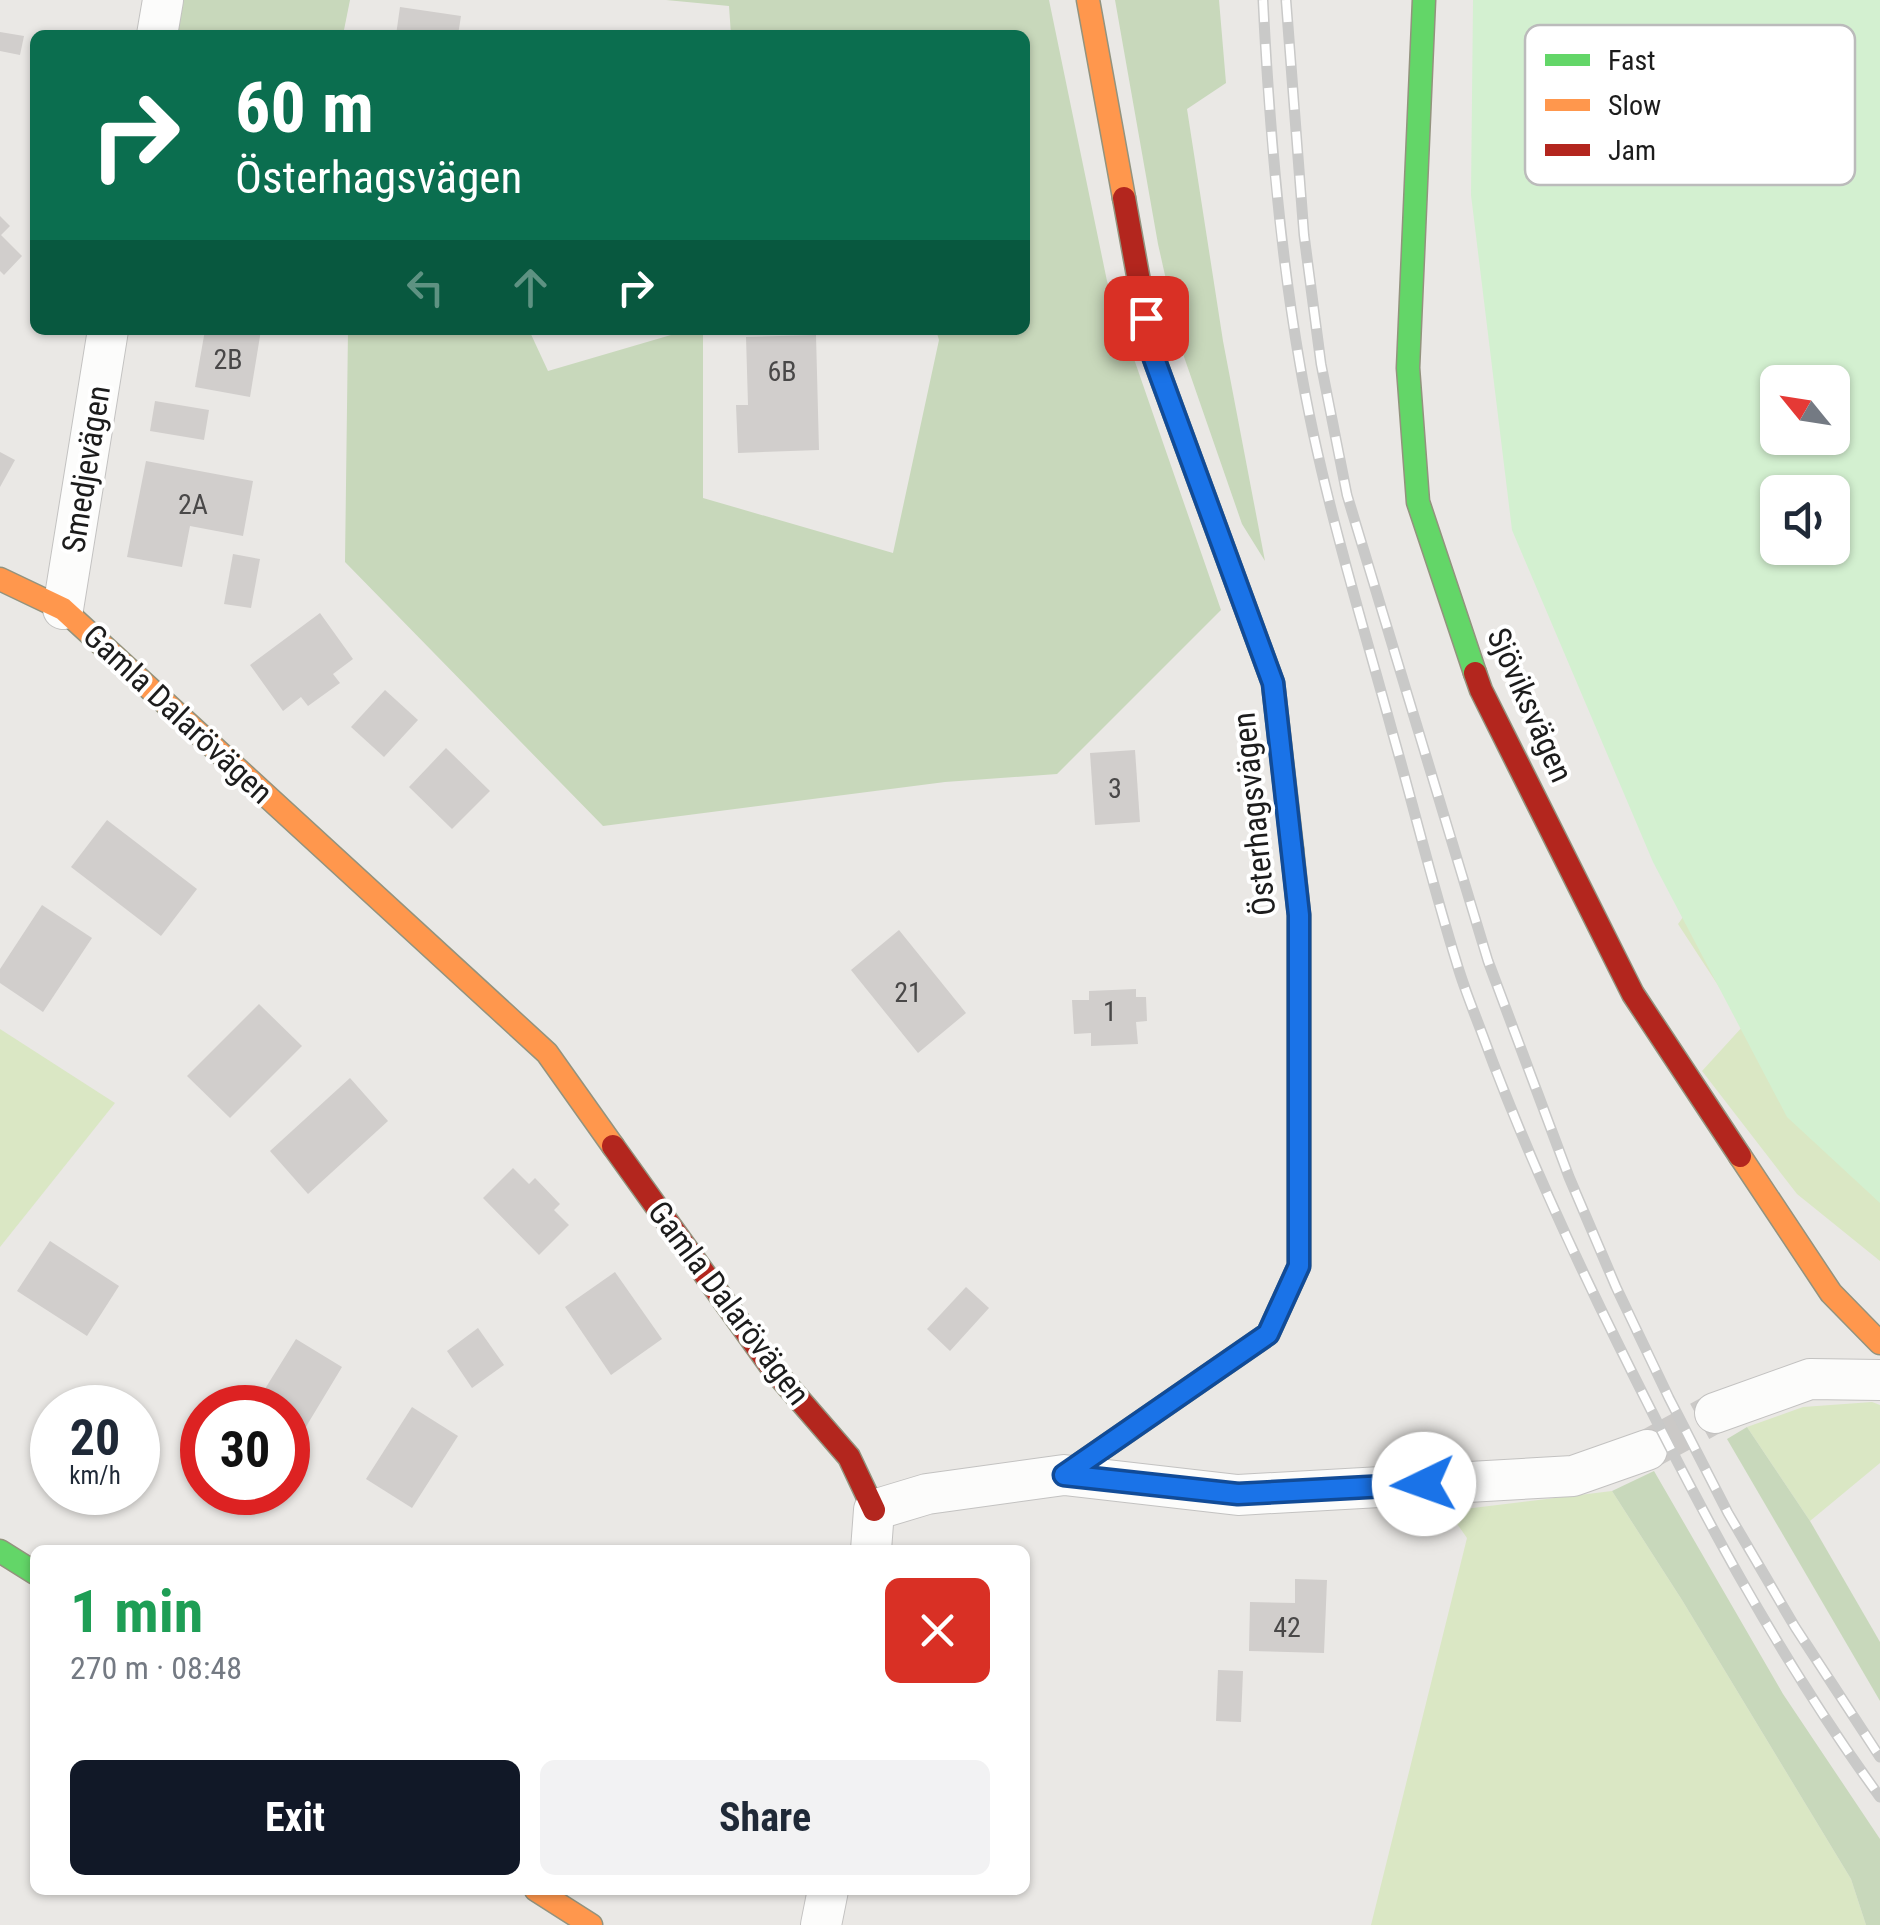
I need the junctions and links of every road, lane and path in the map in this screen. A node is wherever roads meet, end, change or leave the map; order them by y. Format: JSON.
{"nodes":[{"id":1,"x":163,"y":0,"type":"edge"},
{"id":2,"x":1088,"y":0,"type":"edge"},
{"id":3,"x":1424,"y":0,"type":"edge"},
{"id":4,"x":158,"y":30,"type":"edge"},
{"id":5,"x":107,"y":335,"type":"edge"},
{"id":6,"x":0,"y":579,"type":"edge"},
{"id":7,"x":64,"y":609,"type":"junction"},
{"id":8,"x":1880,"y":1342,"type":"edge"},
{"id":9,"x":1880,"y":1380,"type":"edge"},
{"id":10,"x":1715,"y":1413,"type":"tunnel mouth"},
{"id":11,"x":1646,"y":1450,"type":"tunnel mouth"},
{"id":12,"x":1064,"y":1475,"type":"junction"},
{"id":13,"x":874,"y":1510,"type":"junction"},
{"id":14,"x":871,"y":1545,"type":"edge"},
{"id":15,"x":0,"y":1551,"type":"edge"},
{"id":16,"x":30,"y":1570,"type":"edge"},
{"id":17,"x":544,"y":1895,"type":"edge"},
{"id":18,"x":827,"y":1895,"type":"edge"},
{"id":19,"x":591,"y":1925,"type":"edge"},
{"id":20,"x":820,"y":1925,"type":"edge"}],
"edges":[{"from":1,"to":4,"type":"street"},
{"from":2,"to":12,"type":"street","name":"Österhagsvägen"},
{"from":3,"to":8,"type":"street","name":"Sjöviksvägen"},
{"from":5,"to":7,"type":"street","name":"Smedjevägen"},
{"from":6,"to":7,"type":"street","name":"Gamla Dalarövägen"},
{"from":7,"to":13,"type":"street","name":"Gamla Dalarövägen"},
{"from":9,"to":10,"type":"street"},
{"from":11,"to":12,"type":"street"},
{"from":12,"to":13,"type":"street"},
{"from":13,"to":14,"type":"street"},
{"from":15,"to":16,"type":"street"},
{"from":17,"to":19,"type":"street"},
{"from":18,"to":20,"type":"street"}]}
